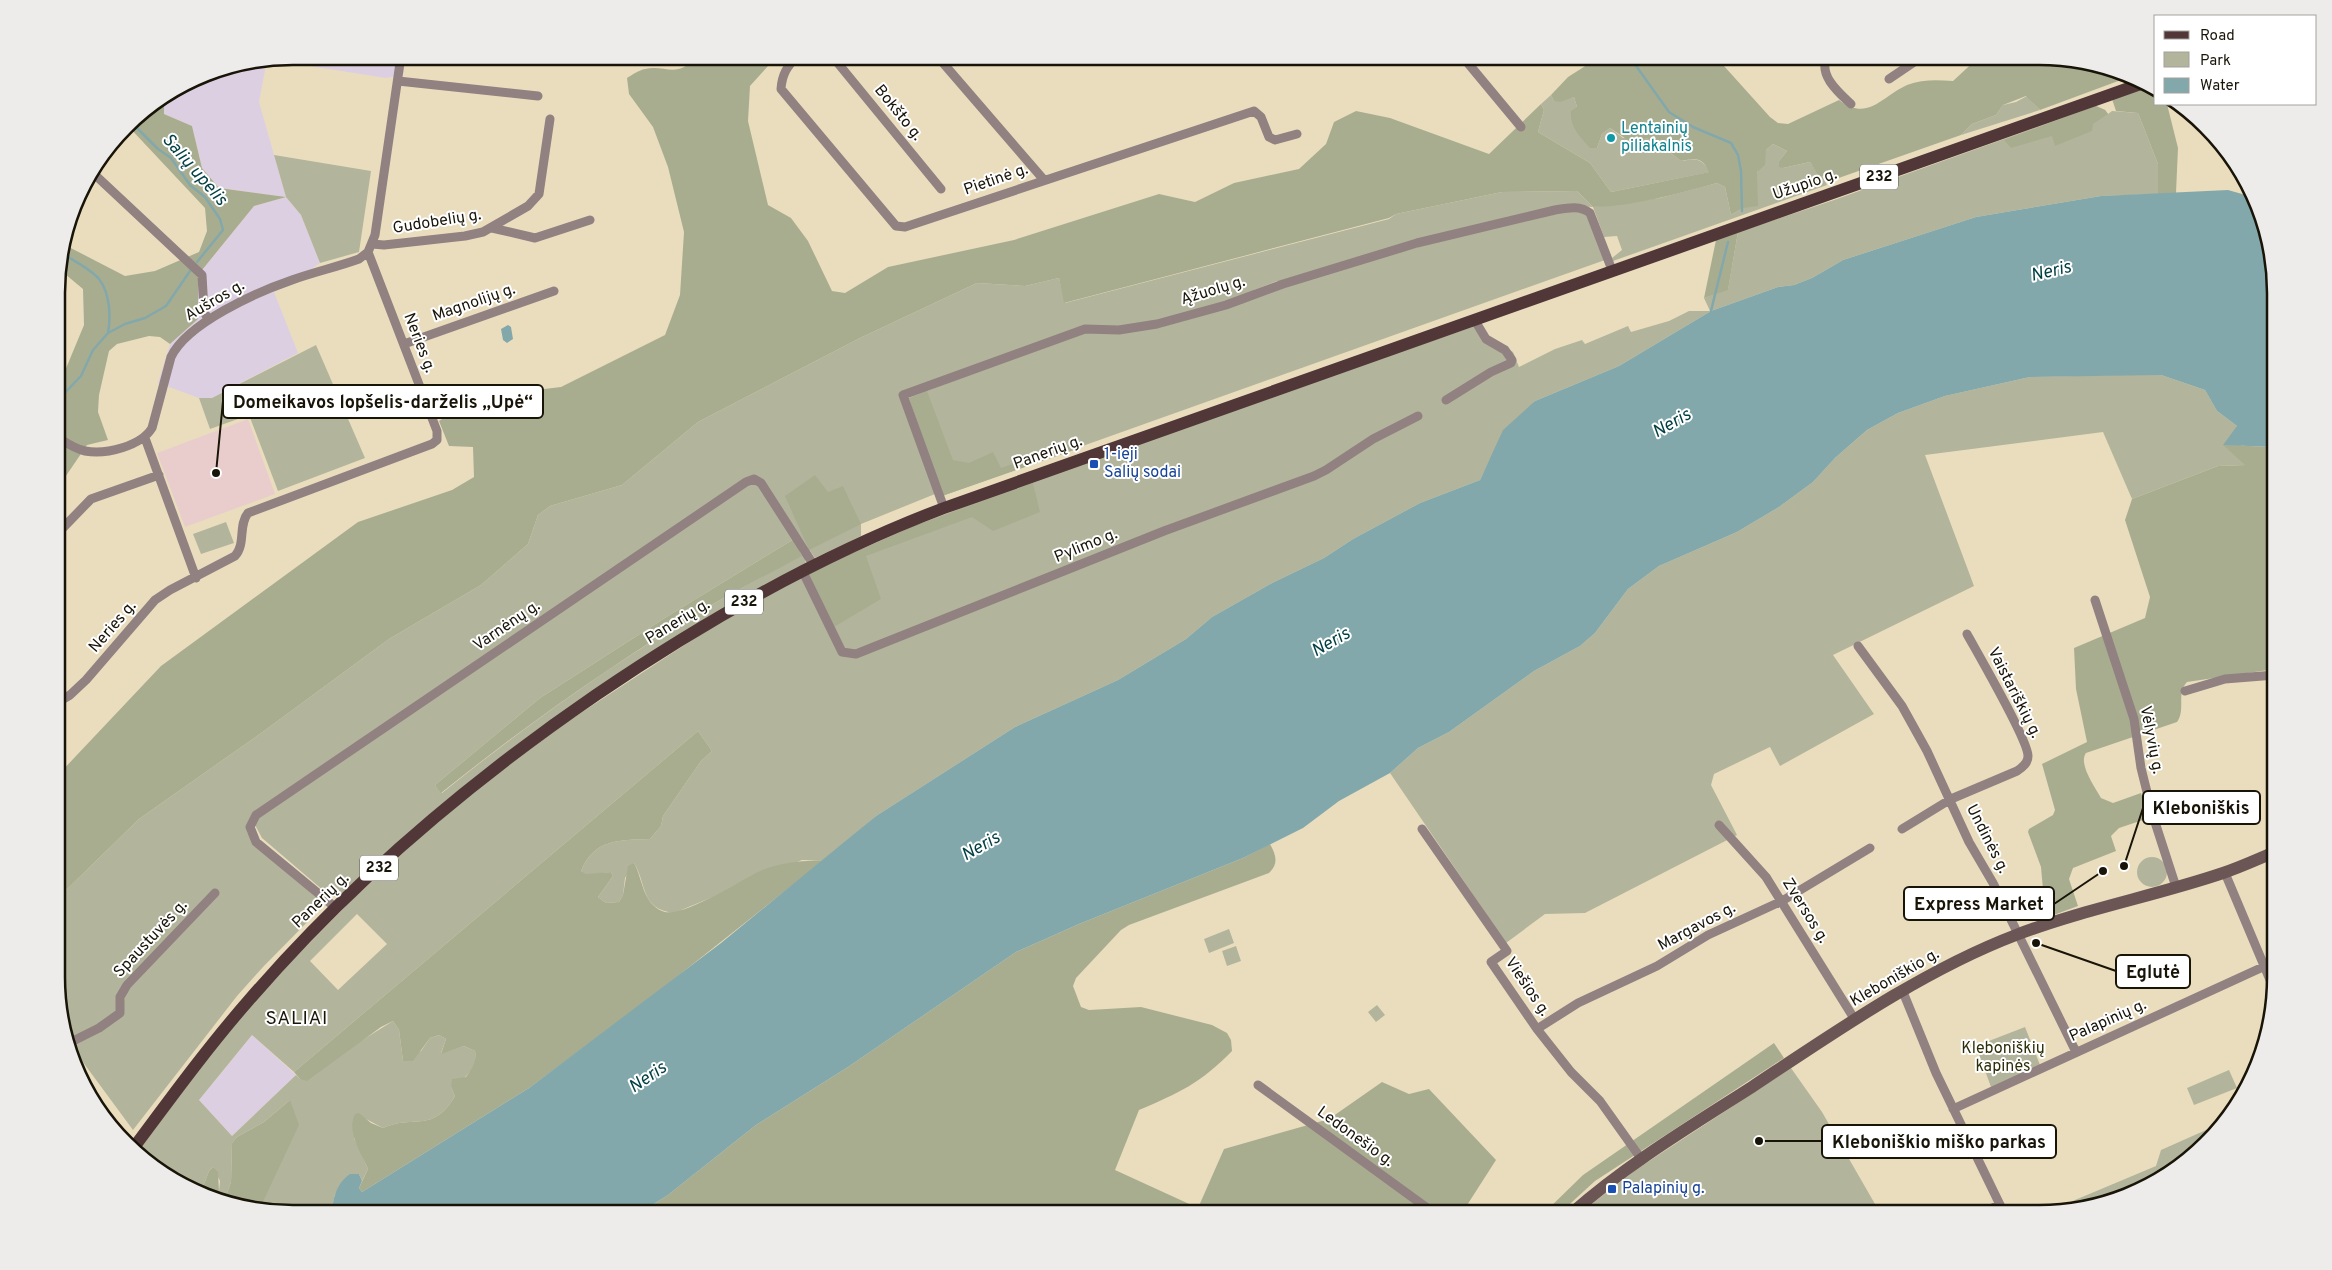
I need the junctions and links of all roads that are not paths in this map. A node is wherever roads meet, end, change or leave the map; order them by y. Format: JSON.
{"nodes":[{"id":1,"x":400,"y":65,"type":"edge"},
{"id":2,"x":788,"y":65,"type":"edge"},
{"id":3,"x":839,"y":65,"type":"edge"},
{"id":4,"x":945,"y":65,"type":"edge"},
{"id":5,"x":1469,"y":65,"type":"edge"},
{"id":6,"x":1826,"y":65,"type":"edge"},
{"id":7,"x":1910,"y":65,"type":"edge"},
{"id":8,"x":1889,"y":79,"type":"dead end"},
{"id":9,"x":398,"y":81,"type":"junction"},
{"id":10,"x":2134,"y":86,"type":"edge"},
{"id":11,"x":538,"y":96,"type":"dead end"},
{"id":12,"x":1851,"y":104,"type":"dead end"},
{"id":13,"x":550,"y":119,"type":"dead end"},
{"id":14,"x":1521,"y":127,"type":"dead end"},
{"id":15,"x":1298,"y":134,"type":"dead end"},
{"id":16,"x":97,"y":177,"type":"edge"},
{"id":17,"x":1044,"y":180,"type":"junction"},
{"id":18,"x":941,"y":189,"type":"dead end"},
{"id":19,"x":590,"y":220,"type":"dead end"},
{"id":20,"x":492,"y":228,"type":"junction"},
{"id":21,"x":370,"y":248,"type":"junction"},
{"id":22,"x":1612,"y":270,"type":"junction"},
{"id":23,"x":554,"y":291,"type":"dead end"},
{"id":24,"x":1474,"y":319,"type":"junction"},
{"id":25,"x":208,"y":320,"type":"junction"},
{"id":26,"x":404,"y":344,"type":"junction"},
{"id":27,"x":1446,"y":400,"type":"dead end"},
{"id":28,"x":1418,"y":416,"type":"dead end"},
{"id":29,"x":145,"y":438,"type":"junction"},
{"id":30,"x":65,"y":441,"type":"edge"},
{"id":31,"x":159,"y":475,"type":"junction"},
{"id":32,"x":944,"y":508,"type":"junction"},
{"id":33,"x":65,"y":526,"type":"edge"},
{"id":34,"x":807,"y":567,"type":"junction"},
{"id":35,"x":196,"y":578,"type":"junction"},
{"id":36,"x":2095,"y":600,"type":"dead end"},
{"id":37,"x":1967,"y":634,"type":"dead end"},
{"id":38,"x":1858,"y":646,"type":"dead end"},
{"id":39,"x":2267,"y":676,"type":"edge"},
{"id":40,"x":2185,"y":691,"type":"dead end"},
{"id":41,"x":65,"y":698,"type":"edge"},
{"id":42,"x":1951,"y":799,"type":"junction"},
{"id":43,"x":1719,"y":825,"type":"dead end"},
{"id":44,"x":1422,"y":828,"type":"dead end"},
{"id":45,"x":1902,"y":829,"type":"dead end"},
{"id":46,"x":1870,"y":848,"type":"dead end"},
{"id":47,"x":2267,"y":855,"type":"edge"},
{"id":48,"x":2225,"y":873,"type":"junction"},
{"id":49,"x":2176,"y":887,"type":"junction"},
{"id":50,"x":215,"y":893,"type":"dead end"},
{"id":51,"x":1782,"y":901,"type":"junction"},
{"id":52,"x":336,"y":908,"type":"junction"},
{"id":53,"x":2017,"y":934,"type":"junction"},
{"id":54,"x":2265,"y":967,"type":"junction"},
{"id":55,"x":2267,"y":972,"type":"edge"},
{"id":56,"x":1903,"y":992,"type":"junction"},
{"id":57,"x":1855,"y":1020,"type":"junction"},
{"id":58,"x":1537,"y":1029,"type":"junction"},
{"id":59,"x":74,"y":1040,"type":"edge"},
{"id":60,"x":2076,"y":1052,"type":"junction"},
{"id":61,"x":1258,"y":1085,"type":"dead end"},
{"id":62,"x":1953,"y":1109,"type":"junction"},
{"id":63,"x":137,"y":1143,"type":"edge"},
{"id":64,"x":1642,"y":1160,"type":"junction"},
{"id":65,"x":1423,"y":1205,"type":"edge"},
{"id":66,"x":1582,"y":1205,"type":"edge"},
{"id":67,"x":1999,"y":1205,"type":"edge"}],
"edges":[{"from":1,"to":9,"type":"street"},
{"from":2,"to":17,"type":"street","name":"Pietinė g."},
{"from":3,"to":18,"type":"street","name":"Bokšto g."},
{"from":4,"to":17,"type":"street"},
{"from":5,"to":14,"type":"street"},
{"from":6,"to":12,"type":"street"},
{"from":7,"to":8,"type":"street"},
{"from":9,"to":11,"type":"street"},
{"from":9,"to":21,"type":"street"},
{"from":10,"to":22,"type":"main road","name":"Užupio g.","number":"232"},
{"from":13,"to":20,"type":"street","name":"Gudobelių g."},
{"from":15,"to":17,"type":"street","name":"Pietinė g."},
{"from":16,"to":25,"type":"street"},
{"from":19,"to":20,"type":"street"},
{"from":20,"to":21,"type":"street","name":"Gudobelių g."},
{"from":21,"to":25,"type":"street","name":"Aušros g."},
{"from":21,"to":26,"type":"street","name":"Neries g."},
{"from":22,"to":24,"type":"main road","name":"Užupio g.","number":"232"},
{"from":22,"to":32,"type":"street","name":"Ąžuolų g."},
{"from":23,"to":26,"type":"street","name":"Magnolijų g."},
{"from":24,"to":27,"type":"street"},
{"from":24,"to":32,"type":"main road","name":"Panerių g.","number":"232"},
{"from":25,"to":29,"type":"street","name":"Aušros g."},
{"from":26,"to":35,"type":"street","name":"Neries g."},
{"from":28,"to":34,"type":"street","name":"Pylimo g."},
{"from":29,"to":30,"type":"street"},
{"from":29,"to":31,"type":"street"},
{"from":31,"to":33,"type":"street"},
{"from":31,"to":35,"type":"street"},
{"from":32,"to":34,"type":"main road","name":"Panerių g.","number":"232"},
{"from":34,"to":52,"type":"main road","name":"Panerių g.","number":"232"},
{"from":34,"to":52,"type":"street","name":"Varnėnų g."},
{"from":35,"to":41,"type":"street","name":"Neries g."},
{"from":36,"to":49,"type":"street","name":"Vėlyvių g."},
{"from":37,"to":42,"type":"street","name":"Vaistariškių g."},
{"from":38,"to":42,"type":"street","name":"Undinės g."},
{"from":39,"to":40,"type":"street"},
{"from":42,"to":45,"type":"street"},
{"from":42,"to":53,"type":"street","name":"Undinės g."},
{"from":43,"to":51,"type":"street","name":"Zversos g."},
{"from":44,"to":58,"type":"street","name":"Viešios g."},
{"from":46,"to":51,"type":"street","name":"Margavos g."},
{"from":47,"to":48,"type":"street","name":"Kleboniškio g."},
{"from":48,"to":49,"type":"street","name":"Kleboniškio g."},
{"from":48,"to":54,"type":"street"},
{"from":49,"to":53,"type":"street","name":"Kleboniškio g."},
{"from":50,"to":59,"type":"street","name":"Spaustuvės g."},
{"from":51,"to":57,"type":"street","name":"Zversos g."},
{"from":51,"to":58,"type":"street","name":"Margavos g."},
{"from":52,"to":63,"type":"main road","name":"Panerių g.","number":"232"},
{"from":53,"to":56,"type":"street","name":"Kleboniškio g."},
{"from":53,"to":60,"type":"street","name":"Undinės g."},
{"from":54,"to":55,"type":"street"},
{"from":54,"to":60,"type":"street","name":"Palapinių g."},
{"from":56,"to":57,"type":"street","name":"Kleboniškio g."},
{"from":56,"to":62,"type":"street"},
{"from":57,"to":64,"type":"street","name":"Kleboniškio g."},
{"from":58,"to":64,"type":"street","name":"Viešios g."},
{"from":60,"to":62,"type":"street","name":"Palapinių g."},
{"from":61,"to":65,"type":"street","name":"Ledonešio g."},
{"from":62,"to":67,"type":"street"},
{"from":64,"to":66,"type":"street","name":"Kleboniškio g."}]}
